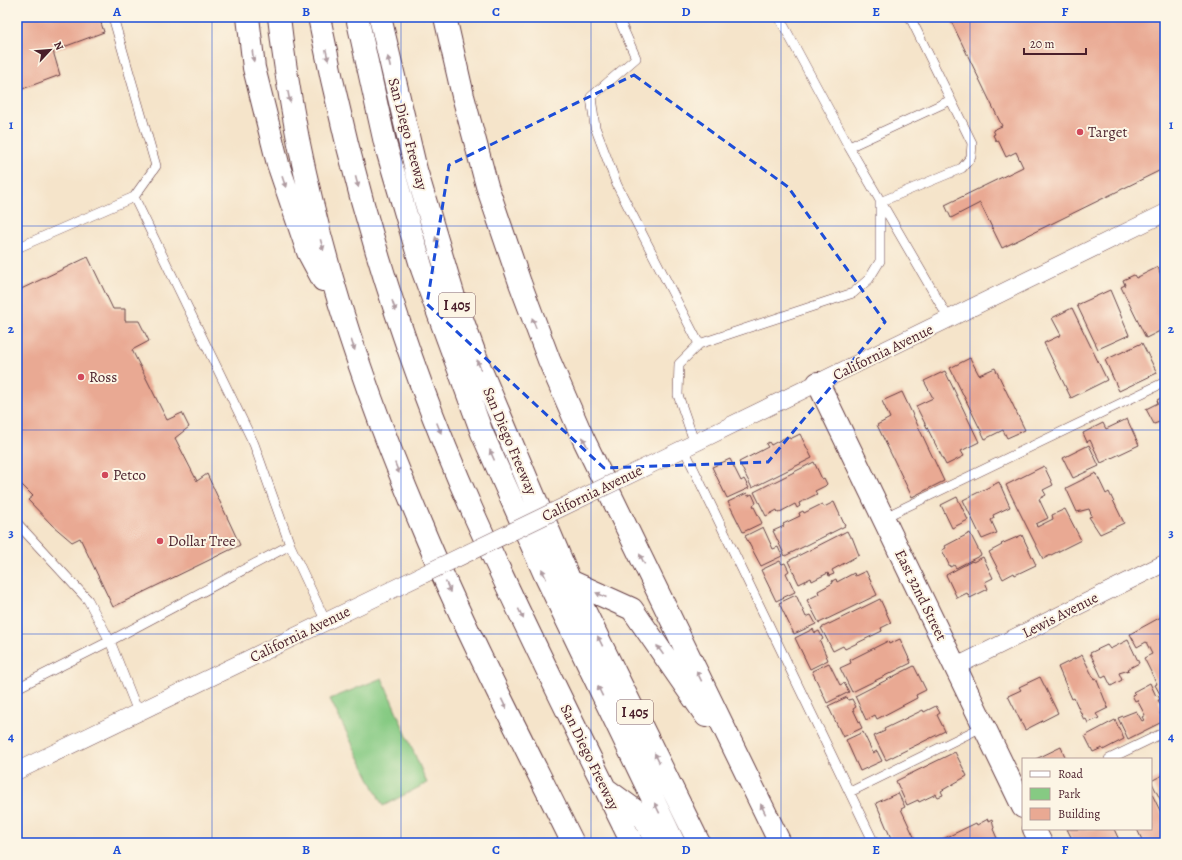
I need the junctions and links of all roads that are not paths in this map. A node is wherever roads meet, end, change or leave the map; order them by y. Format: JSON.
{"nodes":[{"id":1,"x":113,"y":17,"type":"edge"},
{"id":2,"x":248,"y":17,"type":"edge"},
{"id":3,"x":279,"y":17,"type":"edge"},
{"id":4,"x":319,"y":17,"type":"edge"},
{"id":5,"x":357,"y":17,"type":"edge"},
{"id":6,"x":380,"y":17,"type":"edge"},
{"id":7,"x":445,"y":17,"type":"edge"},
{"id":8,"x":457,"y":17,"type":"edge"},
{"id":9,"x":618,"y":17,"type":"edge"},
{"id":10,"x":779,"y":17,"type":"edge"},
{"id":11,"x":910,"y":17,"type":"edge"},
{"id":12,"x":463,"y":96,"type":"junction"},
{"id":13,"x":951,"y":100,"type":"junction"},
{"id":14,"x":849,"y":147,"type":"junction"},
{"id":15,"x":134,"y":197,"type":"junction"},
{"id":16,"x":880,"y":202,"type":"junction"},
{"id":17,"x":1165,"y":213,"type":"edge"},
{"id":18,"x":17,"y":248,"type":"edge"},
{"id":19,"x":340,"y":309,"type":"junction"},
{"id":20,"x":949,"y":320,"type":"junction"},
{"id":21,"x":699,"y":344,"type":"junction"},
{"id":22,"x":1165,"y":382,"type":"edge"},
{"id":23,"x":818,"y":383,"type":"junction"},
{"id":24,"x":690,"y":446,"type":"junction"},
{"id":25,"x":883,"y":518,"type":"junction"},
{"id":26,"x":17,"y":523,"type":"edge"},
{"id":27,"x":290,"y":545,"type":"junction"},
{"id":28,"x":1165,"y":563,"type":"edge"},
{"id":29,"x":570,"y":581,"type":"junction"},
{"id":30,"x":326,"y":622,"type":"junction"},
{"id":31,"x":110,"y":641,"type":"junction"},
{"id":32,"x":956,"y":667,"type":"junction"},
{"id":33,"x":17,"y":688,"type":"edge"},
{"id":34,"x":138,"y":712,"type":"junction"},
{"id":35,"x":984,"y":726,"type":"junction"},
{"id":36,"x":1165,"y":732,"type":"edge"},
{"id":37,"x":1111,"y":758,"type":"edge"},
{"id":38,"x":17,"y":771,"type":"edge"},
{"id":39,"x":746,"y":774,"type":"junction"},
{"id":40,"x":606,"y":790,"type":"junction"},
{"id":41,"x":850,"y":792,"type":"junction"},
{"id":42,"x":1022,"y":803,"type":"edge"},
{"id":43,"x":1034,"y":830,"type":"edge"},
{"id":44,"x":572,"y":843,"type":"edge"},
{"id":45,"x":632,"y":843,"type":"edge"},
{"id":46,"x":657,"y":843,"type":"edge"},
{"id":47,"x":674,"y":843,"type":"edge"},
{"id":48,"x":699,"y":843,"type":"edge"},
{"id":49,"x":780,"y":843,"type":"edge"},
{"id":50,"x":874,"y":843,"type":"edge"},
{"id":51,"x":1040,"y":843,"type":"edge"}],
"edges":[{"from":1,"to":15,"type":"lane"},
{"from":2,"to":19,"type":"main road","one_way":true},
{"from":3,"to":19,"type":"main road","one_way":true},
{"from":4,"to":40,"type":"main road","name":"San Diego Freeway","one_way":true},
{"from":47,"to":5,"type":"main road","one_way":true},
{"from":29,"to":6,"type":"main road","name":"San Diego Freeway","number":"I 405","one_way":true},
{"from":7,"to":12,"type":"main road"},
{"from":8,"to":12,"type":"main road"},
{"from":9,"to":21,"type":"lane"},
{"from":10,"to":14,"type":"lane"},
{"from":11,"to":13,"type":"lane"},
{"from":39,"to":12,"type":"main road","one_way":true},
{"from":13,"to":14,"type":"lane"},
{"from":13,"to":16,"type":"lane"},
{"from":14,"to":16,"type":"lane"},
{"from":15,"to":18,"type":"lane"},
{"from":15,"to":27,"type":"lane"},
{"from":16,"to":20,"type":"lane"},
{"from":16,"to":21,"type":"lane"},
{"from":17,"to":20,"type":"street","name":"California Avenue"},
{"from":19,"to":44,"type":"main road","one_way":true},
{"from":20,"to":23,"type":"street","name":"California Avenue"},
{"from":21,"to":24,"type":"lane"},
{"from":22,"to":25,"type":"lane"},
{"from":23,"to":24,"type":"street","name":"California Avenue"},
{"from":23,"to":25,"type":"main road","name":"East 32nd Street"},
{"from":24,"to":30,"type":"street","name":"California Avenue","bridge":true},
{"from":24,"to":41,"type":"lane"},
{"from":25,"to":32,"type":"main road","name":"East 32nd Street"},
{"from":26,"to":31,"type":"lane"},
{"from":27,"to":30,"type":"lane"},
{"from":27,"to":31,"type":"lane"},
{"from":28,"to":32,"type":"street","name":"Lewis Avenue"},
{"from":39,"to":29,"type":"main road","one_way":true},
{"from":48,"to":29,"type":"main road","name":"San Diego Freeway","number":"I 405","one_way":true},
{"from":30,"to":34,"type":"street","name":"California Avenue"},
{"from":31,"to":33,"type":"lane"},
{"from":31,"to":34,"type":"lane"},
{"from":32,"to":35,"type":"main road","name":"East 32nd Street"},
{"from":34,"to":38,"type":"street","name":"California Avenue"},
{"from":35,"to":41,"type":"lane"},
{"from":35,"to":42,"type":"main road","name":"East 32nd Street"},
{"from":36,"to":37,"type":"lane"},
{"from":49,"to":39,"type":"main road","one_way":true},
{"from":40,"to":45,"type":"main road","name":"San Diego Freeway"},
{"from":40,"to":46,"type":"main road"},
{"from":41,"to":50,"type":"lane"},
{"from":43,"to":51,"type":"main road"}]}
